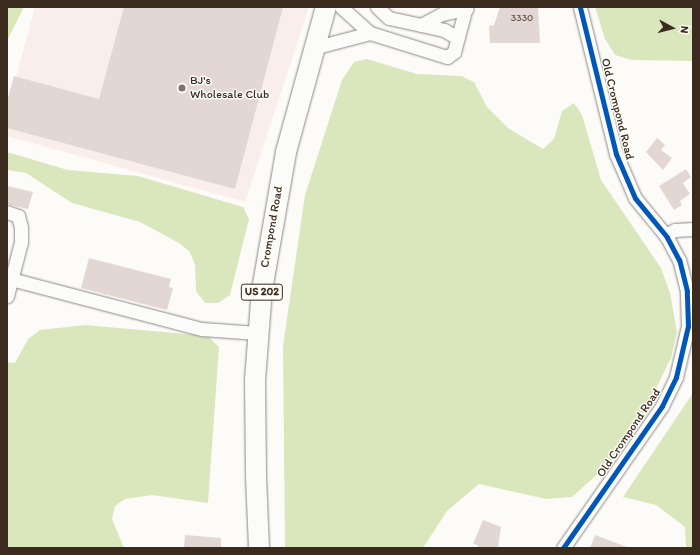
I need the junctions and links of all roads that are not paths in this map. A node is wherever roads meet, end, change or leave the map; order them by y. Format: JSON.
{"nodes":[{"id":1,"x":326,"y":7,"type":"edge"},
{"id":2,"x":341,"y":7,"type":"edge"},
{"id":3,"x":580,"y":7,"type":"edge"},
{"id":4,"x":377,"y":8,"type":"edge"},
{"id":5,"x":466,"y":8,"type":"edge"},
{"id":6,"x":421,"y":25,"type":"junction"},
{"id":7,"x":370,"y":33,"type":"junction"},
{"id":8,"x":458,"y":38,"type":"junction"},
{"id":9,"x":313,"y":48,"type":"junction"},
{"id":10,"x":7,"y":212,"type":"edge"},
{"id":11,"x":693,"y":229,"type":"edge"},
{"id":12,"x":665,"y":235,"type":"junction"},
{"id":13,"x":10,"y":278,"type":"edge"},
{"id":14,"x":7,"y":296,"type":"edge"},
{"id":15,"x":257,"y":333,"type":"junction"},
{"id":16,"x":259,"y":548,"type":"edge"},
{"id":17,"x":563,"y":548,"type":"edge"}],
"edges":[{"from":1,"to":9,"type":"highway","name":"Crompond Road","number":"US 202"},
{"from":2,"to":7,"type":"street"},
{"from":3,"to":12,"type":"street","name":"Old Crompond Road"},
{"from":4,"to":6,"type":"street"},
{"from":5,"to":6,"type":"street"},
{"from":5,"to":8,"type":"street"},
{"from":6,"to":8,"type":"street"},
{"from":7,"to":8,"type":"street"},
{"from":7,"to":9,"type":"street"},
{"from":9,"to":15,"type":"highway","name":"Crompond Road","number":"US 202"},
{"from":10,"to":13,"type":"street"},
{"from":11,"to":12,"type":"street"},
{"from":12,"to":17,"type":"street","name":"Old Crompond Road"},
{"from":13,"to":14,"type":"street"},
{"from":13,"to":15,"type":"street"},
{"from":15,"to":16,"type":"highway","name":"Crompond Road","number":"US 202"}]}
